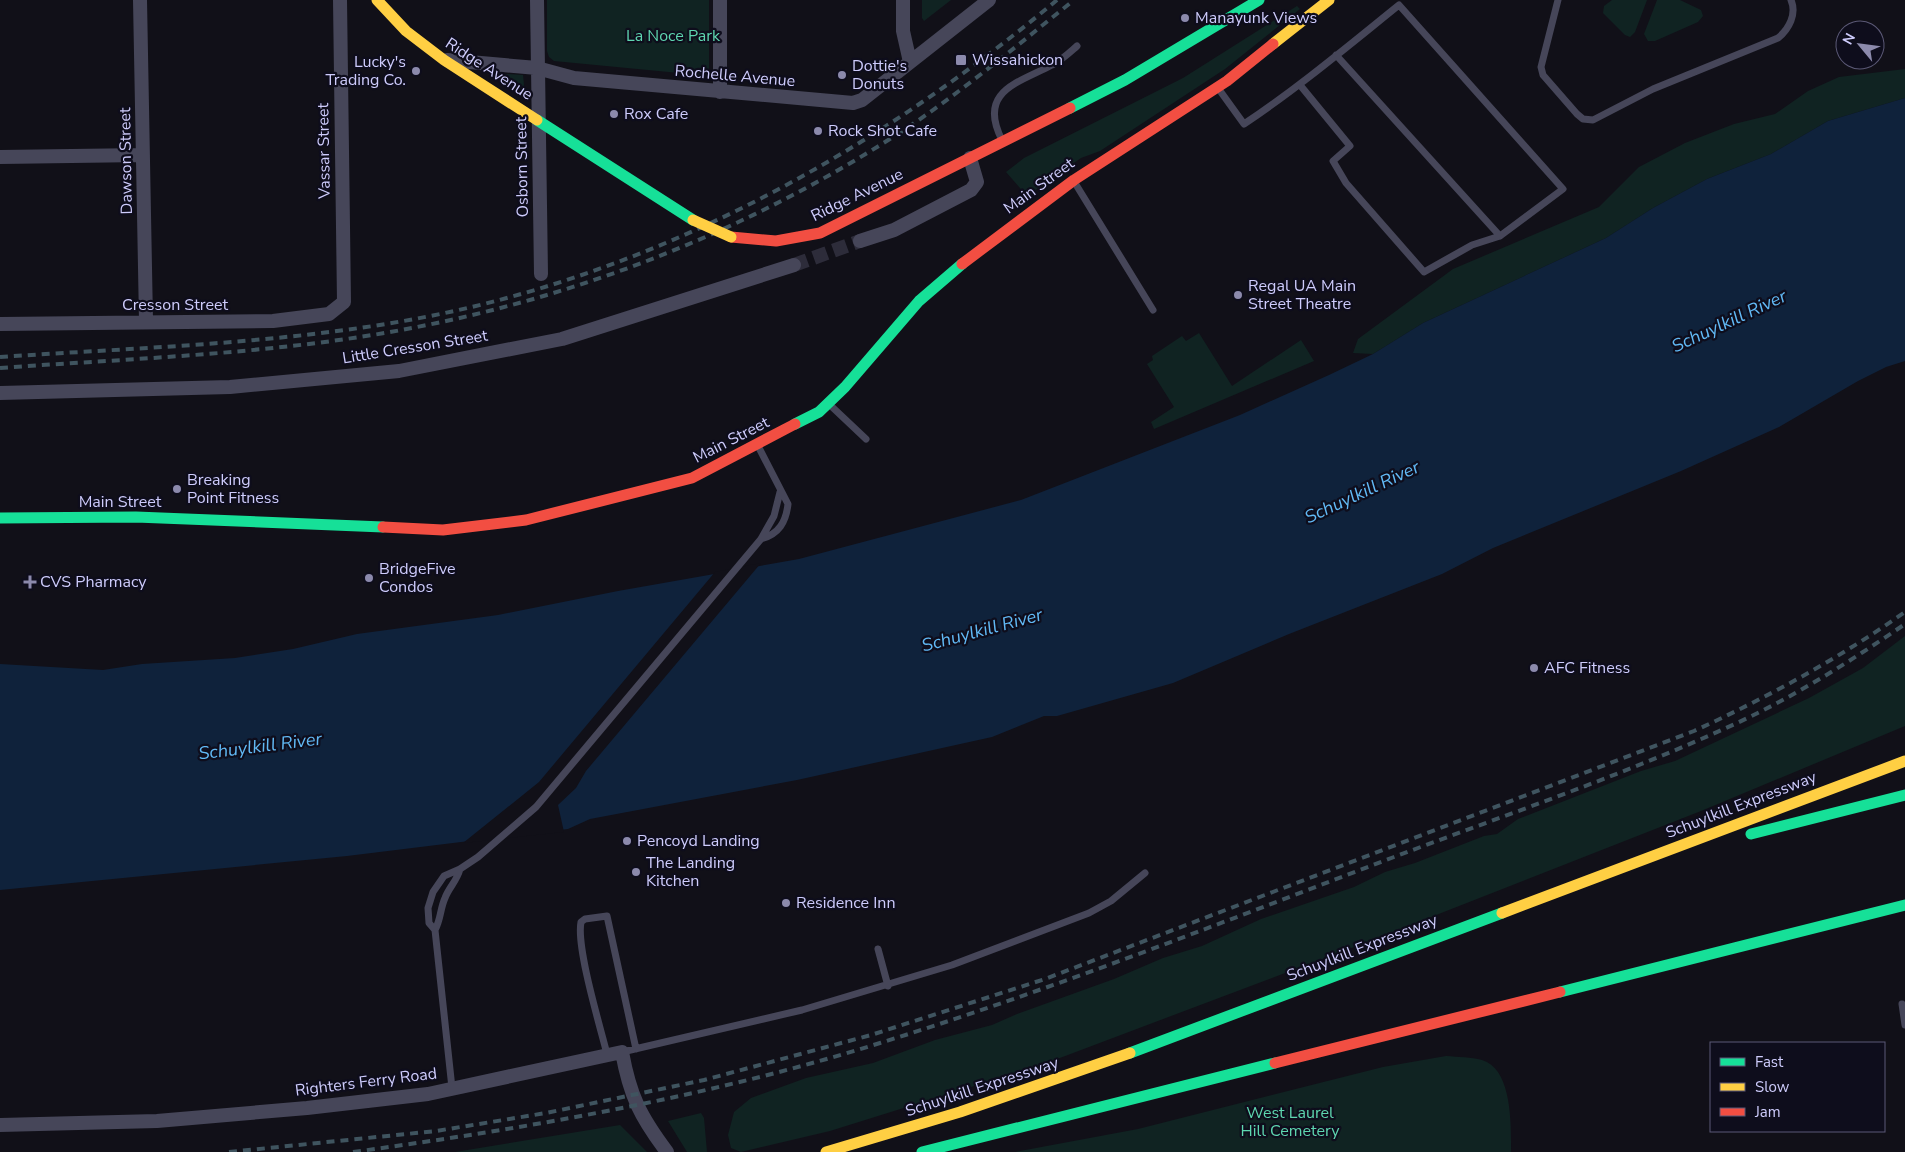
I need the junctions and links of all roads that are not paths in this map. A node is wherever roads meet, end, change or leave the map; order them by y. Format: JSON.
{"nodes":[{"id":1,"x":140,"y":0,"type":"edge"},
{"id":2,"x":340,"y":0,"type":"edge"},
{"id":3,"x":377,"y":0,"type":"edge"},
{"id":4,"x":537,"y":0,"type":"edge"},
{"id":5,"x":720,"y":0,"type":"edge"},
{"id":6,"x":902,"y":0,"type":"edge"},
{"id":7,"x":990,"y":0,"type":"edge"},
{"id":8,"x":1259,"y":0,"type":"edge"},
{"id":9,"x":1329,"y":0,"type":"edge"},
{"id":10,"x":1558,"y":0,"type":"edge"},
{"id":11,"x":1791,"y":0,"type":"edge"},
{"id":12,"x":1077,"y":46,"type":"dead end"},
{"id":13,"x":1336,"y":55,"type":"junction"},
{"id":14,"x":444,"y":60,"type":"junction"},
{"id":15,"x":910,"y":62,"type":"junction"},
{"id":16,"x":537,"y":68,"type":"junction"},
{"id":17,"x":1300,"y":85,"type":"junction"},
{"id":18,"x":1218,"y":87,"type":"junction"},
{"id":19,"x":720,"y":92,"type":"junction"},
{"id":20,"x":539,"y":121,"type":"junction"},
{"id":21,"x":1003,"y":141,"type":"junction"},
{"id":22,"x":143,"y":155,"type":"junction"},
{"id":23,"x":0,"y":158,"type":"edge"},
{"id":24,"x":970,"y":158,"type":"junction"},
{"id":25,"x":1074,"y":180,"type":"junction"},
{"id":26,"x":1500,"y":236,"type":"junction"},
{"id":27,"x":860,"y":241,"type":"tunnel mouth"},
{"id":28,"x":794,"y":265,"type":"tunnel mouth"},
{"id":29,"x":541,"y":274,"type":"dead end"},
{"id":30,"x":344,"y":302,"type":"joint"},
{"id":31,"x":1153,"y":310,"type":"dead end"},
{"id":32,"x":146,"y":321,"type":"junction"},
{"id":33,"x":0,"y":324,"type":"edge"},
{"id":34,"x":0,"y":393,"type":"edge"},
{"id":35,"x":828,"y":404,"type":"junction"},
{"id":36,"x":866,"y":439,"type":"dead end"},
{"id":37,"x":758,"y":445,"type":"junction"},
{"id":38,"x":780,"y":492,"type":"junction"},
{"id":39,"x":0,"y":518,"type":"edge"},
{"id":40,"x":761,"y":539,"type":"junction"},
{"id":41,"x":1905,"y":761,"type":"edge"},
{"id":42,"x":1905,"y":795,"type":"edge"},
{"id":43,"x":460,"y":869,"type":"junction"},
{"id":44,"x":1613,"y":870,"type":"junction"},
{"id":45,"x":1145,"y":873,"type":"dead end"},
{"id":46,"x":1897,"y":894,"type":"dead end"},
{"id":47,"x":1905,"y":905,"type":"edge"},
{"id":48,"x":1848,"y":919,"type":"junction"},
{"id":49,"x":435,"y":930,"type":"junction"},
{"id":50,"x":878,"y":949,"type":"dead end"},
{"id":51,"x":888,"y":986,"type":"junction"},
{"id":52,"x":1902,"y":1004,"type":"dead end"},
{"id":53,"x":1905,"y":1025,"type":"edge"},
{"id":54,"x":636,"y":1049,"type":"junction"},
{"id":55,"x":622,"y":1052,"type":"junction"},
{"id":56,"x":607,"y":1054,"type":"junction"},
{"id":57,"x":452,"y":1088,"type":"junction"},
{"id":58,"x":0,"y":1125,"type":"edge"},
{"id":59,"x":667,"y":1152,"type":"edge"},
{"id":60,"x":826,"y":1152,"type":"edge"},
{"id":61,"x":922,"y":1152,"type":"edge"}],
"edges":[{"from":1,"to":22,"type":"street","name":"Dawson Street"},
{"from":2,"to":30,"type":"street","name":"Vassar Street"},
{"from":3,"to":14,"type":"main road","name":"Ridge Avenue"},
{"from":4,"to":16,"type":"street","name":"Osborn Street"},
{"from":5,"to":19,"type":"street"},
{"from":6,"to":15,"type":"street"},
{"from":7,"to":15,"type":"street","name":"Rochelle Avenue"},
{"from":8,"to":21,"type":"main road","name":"Ridge Avenue"},
{"from":9,"to":18,"type":"main road","name":"Main Street"},
{"from":10,"to":11,"type":"lane"},
{"from":12,"to":21,"type":"lane"},
{"from":13,"to":17,"type":"lane"},
{"from":13,"to":26,"type":"lane"},
{"from":13,"to":26,"type":"lane"},
{"from":14,"to":16,"type":"street","name":"Rochelle Avenue"},
{"from":14,"to":20,"type":"main road","name":"Ridge Avenue"},
{"from":15,"to":19,"type":"street","name":"Rochelle Avenue"},
{"from":16,"to":19,"type":"street","name":"Rochelle Avenue"},
{"from":16,"to":20,"type":"street","name":"Osborn Street"},
{"from":17,"to":18,"type":"lane"},
{"from":17,"to":26,"type":"lane"},
{"from":18,"to":25,"type":"main road","name":"Main Street"},
{"from":20,"to":24,"type":"main road","name":"Ridge Avenue","bridge":true},
{"from":20,"to":29,"type":"street","name":"Osborn Street"},
{"from":21,"to":24,"type":"main road","name":"Ridge Avenue"},
{"from":22,"to":23,"type":"street"},
{"from":22,"to":32,"type":"street","name":"Dawson Street"},
{"from":24,"to":27,"type":"street"},
{"from":25,"to":31,"type":"lane"},
{"from":25,"to":35,"type":"main road","name":"Main Street"},
{"from":28,"to":34,"type":"street","name":"Little Cresson Street"},
{"from":30,"to":32,"type":"street","name":"Cresson Street"},
{"from":32,"to":33,"type":"street","name":"Cresson Street"},
{"from":35,"to":36,"type":"lane"},
{"from":35,"to":37,"type":"main road","name":"Main Street"},
{"from":37,"to":38,"type":"lane"},
{"from":37,"to":39,"type":"main road","name":"Main Street"},
{"from":38,"to":40,"type":"lane"},
{"from":38,"to":40,"type":"lane"},
{"from":40,"to":43,"type":"lane"},
{"from":41,"to":44,"type":"main road","name":"Schuylkill Expressway"},
{"from":42,"to":44,"type":"main road"},
{"from":43,"to":49,"type":"lane"},
{"from":43,"to":49,"type":"lane"},
{"from":44,"to":60,"type":"main road","name":"Schuylkill Expressway"},
{"from":45,"to":51,"type":"lane"},
{"from":46,"to":48,"type":"main road"},
{"from":47,"to":48,"type":"main road"},
{"from":48,"to":61,"type":"main road"},
{"from":49,"to":57,"type":"lane"},
{"from":50,"to":51,"type":"lane"},
{"from":51,"to":54,"type":"lane"},
{"from":52,"to":53,"type":"lane"},
{"from":54,"to":55,"type":"lane"},
{"from":54,"to":56,"type":"lane"},
{"from":55,"to":56,"type":"street","name":"Righters Ferry Road"},
{"from":55,"to":59,"type":"street"},
{"from":56,"to":57,"type":"street","name":"Righters Ferry Road"},
{"from":57,"to":58,"type":"street","name":"Righters Ferry Road"}]}
